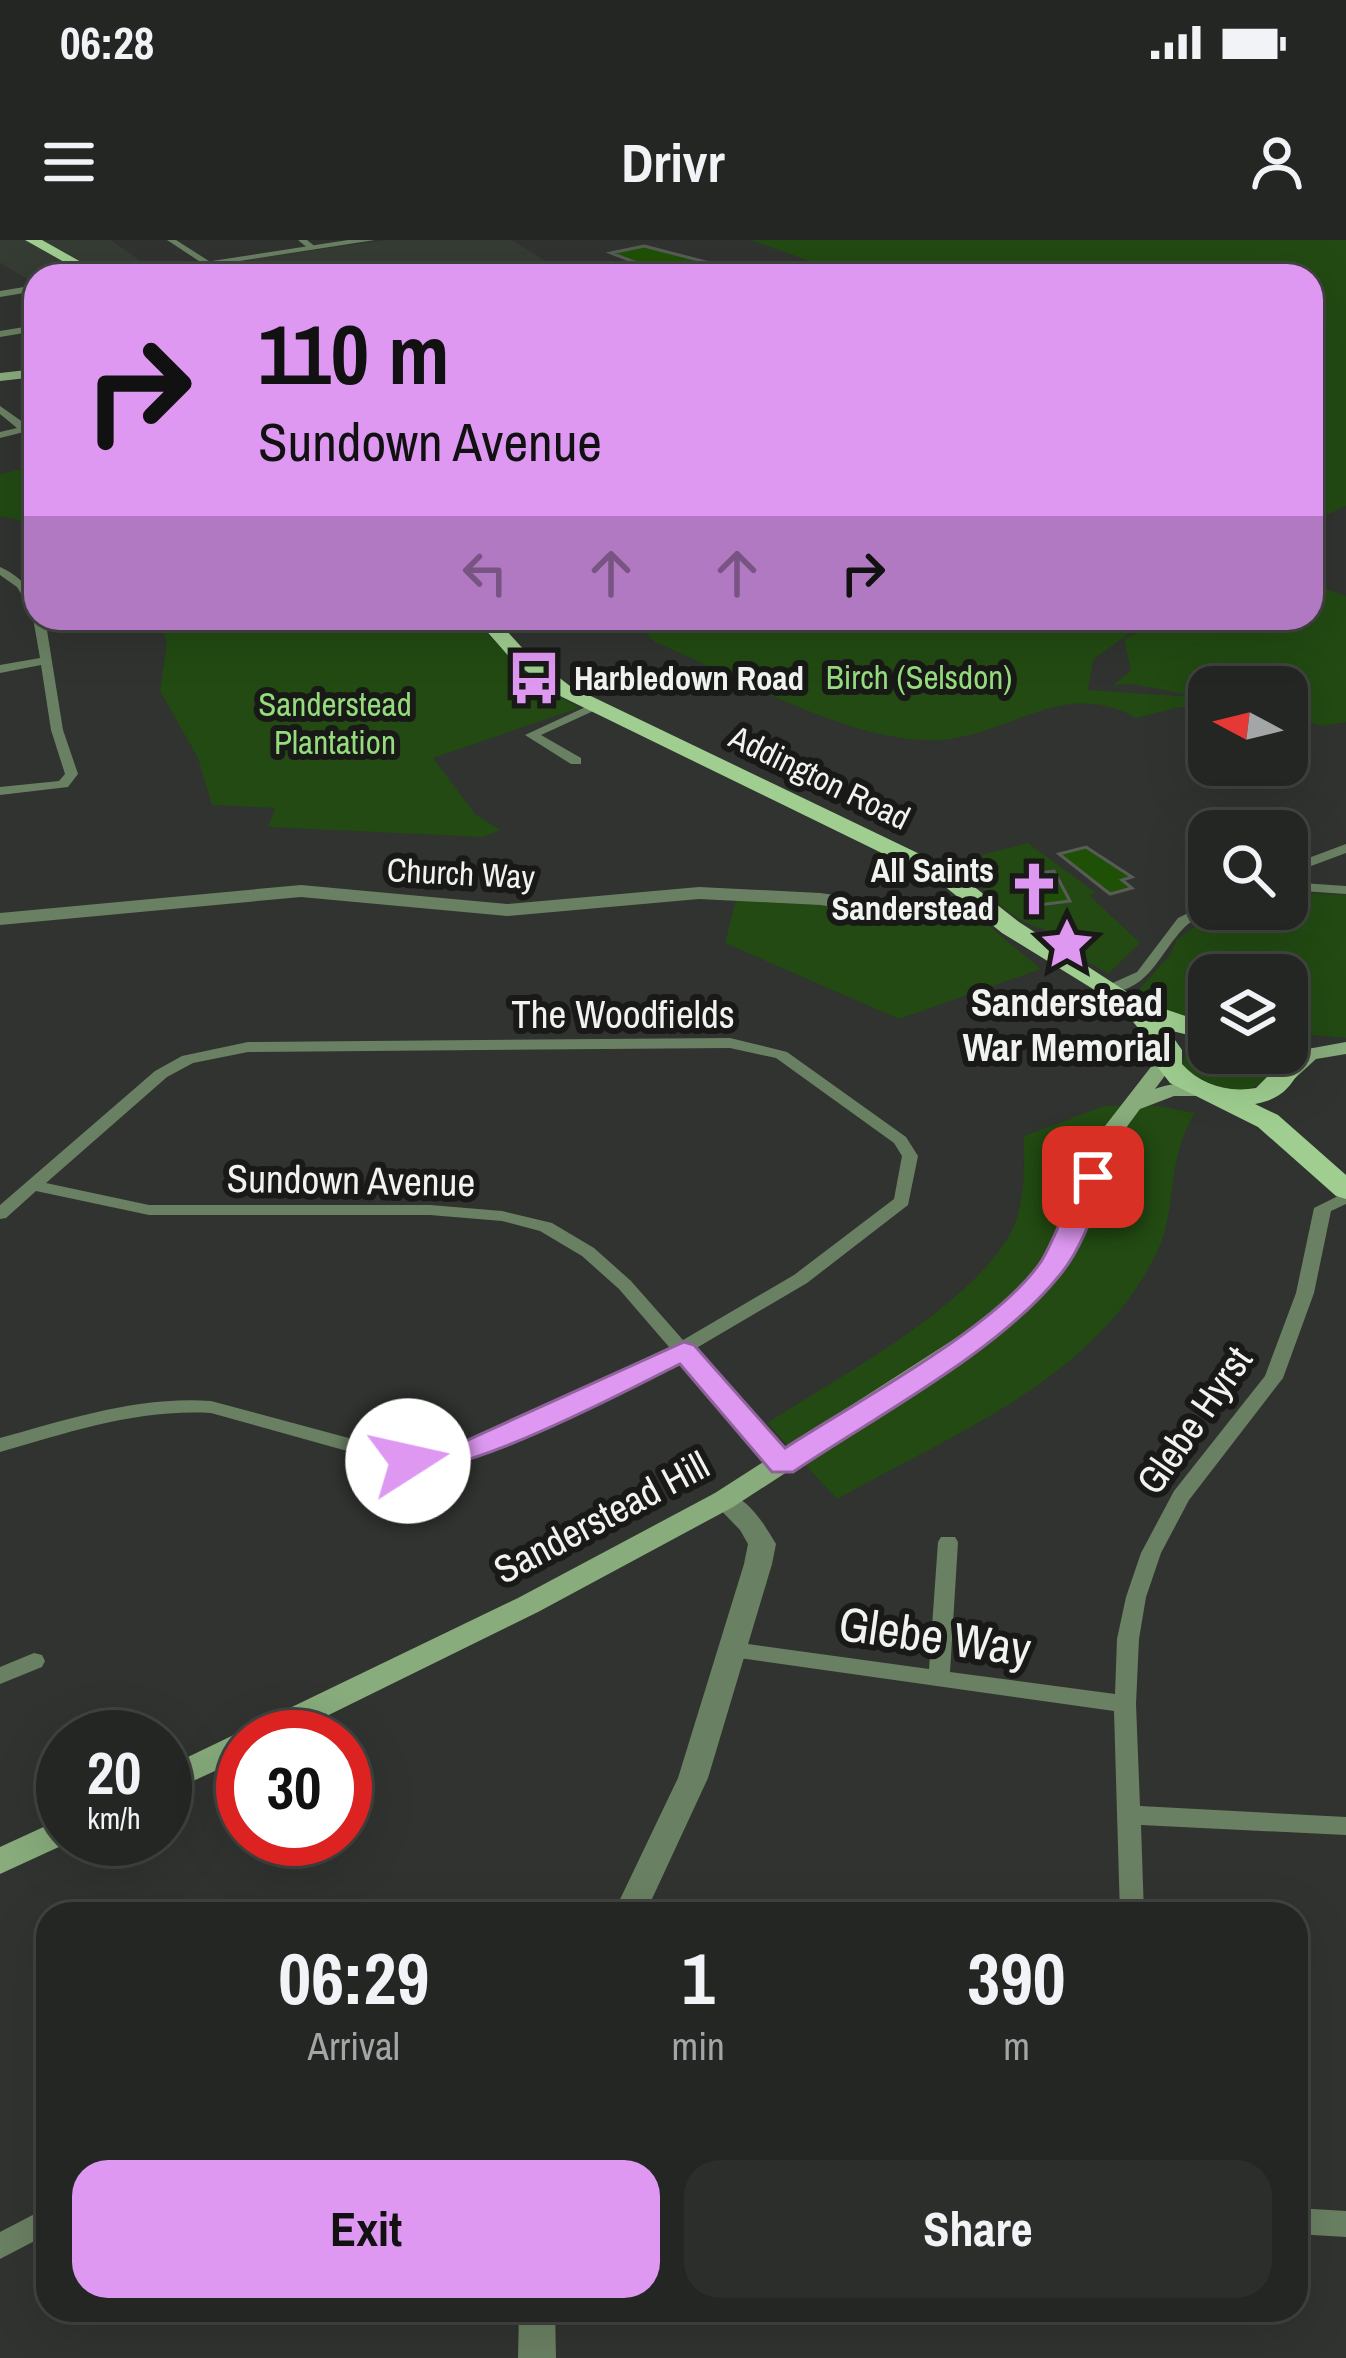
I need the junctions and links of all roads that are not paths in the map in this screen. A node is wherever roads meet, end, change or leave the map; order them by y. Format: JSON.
{"nodes":[{"id":1,"x":32,"y":240,"type":"edge"},
{"id":2,"x":171,"y":240,"type":"edge"},
{"id":3,"x":370,"y":240,"type":"edge"},
{"id":4,"x":308,"y":244,"type":"edge"},
{"id":5,"x":208,"y":263,"type":"junction"},
{"id":6,"x":77,"y":264,"type":"edge"},
{"id":7,"x":205,"y":264,"type":"edge"},
{"id":8,"x":0,"y":570,"type":"edge"},
{"id":9,"x":24,"y":590,"type":"edge"},
{"id":10,"x":40,"y":630,"type":"edge"},
{"id":11,"x":497,"y":630,"type":"edge"},
{"id":12,"x":44,"y":661,"type":"junction"},
{"id":13,"x":0,"y":669,"type":"edge"},
{"id":14,"x":596,"y":707,"type":"junction"},
{"id":15,"x":576,"y":761,"type":"dead end"},
{"id":16,"x":0,"y":791,"type":"edge"},
{"id":17,"x":1346,"y":848,"type":"edge"},
{"id":18,"x":1308,"y":863,"type":"edge"},
{"id":19,"x":1308,"y":881,"type":"edge"},
{"id":20,"x":1308,"y":886,"type":"edge"},
{"id":21,"x":1314,"y":886,"type":"junction"},
{"id":22,"x":1346,"y":890,"type":"edge"},
{"id":23,"x":989,"y":913,"type":"junction"},
{"id":24,"x":1188,"y":918,"type":"edge"},
{"id":25,"x":0,"y":919,"type":"edge"},
{"id":26,"x":1118,"y":995,"type":"junction"},
{"id":27,"x":1188,"y":1028,"type":"edge"},
{"id":28,"x":1188,"y":1044,"type":"edge"},
{"id":29,"x":1308,"y":1044,"type":"edge"},
{"id":30,"x":1346,"y":1048,"type":"edge"},
{"id":31,"x":1168,"y":1054,"type":"junction"},
{"id":32,"x":1308,"y":1055,"type":"edge"},
{"id":33,"x":1280,"y":1074,"type":"edge"},
{"id":34,"x":1282,"y":1074,"type":"edge"},
{"id":35,"x":1204,"y":1093,"type":"junction"},
{"id":36,"x":1126,"y":1108,"type":"junction"},
{"id":37,"x":1288,"y":1137,"type":"junction"},
{"id":38,"x":36,"y":1186,"type":"junction"},
{"id":39,"x":1346,"y":1194,"type":"edge"},
{"id":40,"x":0,"y":1214,"type":"edge"},
{"id":41,"x":684,"y":1351,"type":"junction"},
{"id":42,"x":0,"y":1445,"type":"edge"},
{"id":43,"x":782,"y":1464,"type":"junction"},
{"id":44,"x":724,"y":1500,"type":"junction"},
{"id":45,"x":948,"y":1542,"type":"dead end"},
{"id":46,"x":733,"y":1650,"type":"junction"},
{"id":47,"x":34,"y":1661,"type":"dead end"},
{"id":48,"x":0,"y":1676,"type":"edge"},
{"id":49,"x":939,"y":1678,"type":"junction"},
{"id":50,"x":1124,"y":1704,"type":"junction"},
{"id":51,"x":311,"y":1710,"type":"edge"},
{"id":52,"x":1127,"y":1815,"type":"junction"},
{"id":53,"x":1346,"y":1826,"type":"edge"},
{"id":54,"x":36,"y":1844,"type":"edge"},
{"id":55,"x":0,"y":1861,"type":"edge"},
{"id":56,"x":635,"y":1902,"type":"edge"},
{"id":57,"x":1131,"y":1902,"type":"edge"},
{"id":58,"x":1308,"y":2222,"type":"edge"},
{"id":59,"x":1346,"y":2224,"type":"edge"},
{"id":60,"x":36,"y":2226,"type":"edge"},
{"id":61,"x":0,"y":2246,"type":"edge"},
{"id":62,"x":537,"y":2322,"type":"edge"},
{"id":63,"x":536,"y":2358,"type":"edge"}],
"edges":[{"from":1,"to":6,"type":"main road"},
{"from":2,"to":5,"type":"street"},
{"from":3,"to":4,"type":"street"},
{"from":4,"to":5,"type":"street"},
{"from":5,"to":7,"type":"street"},
{"from":8,"to":9,"type":"street"},
{"from":10,"to":12,"type":"street"},
{"from":11,"to":14,"type":"main road","name":"Addington Road"},
{"from":12,"to":13,"type":"street"},
{"from":12,"to":16,"type":"street"},
{"from":14,"to":15,"type":"street"},
{"from":14,"to":23,"type":"main road","name":"Addington Road"},
{"from":17,"to":18,"type":"street"},
{"from":19,"to":21,"type":"street"},
{"from":20,"to":21,"type":"street"},
{"from":21,"to":22,"type":"street"},
{"from":23,"to":25,"type":"street","name":"Church Way"},
{"from":23,"to":26,"type":"main road","name":"Addington Road"},
{"from":24,"to":26,"type":"street"},
{"from":26,"to":27,"type":"main road"},
{"from":26,"to":31,"type":"main road"},
{"from":28,"to":31,"type":"main road"},
{"from":29,"to":30,"type":"main road"},
{"from":30,"to":32,"type":"main road"},
{"from":31,"to":35,"type":"main road"},
{"from":31,"to":36,"type":"main road","name":"Sanderstead Hill"},
{"from":33,"to":35,"type":"main road"},
{"from":34,"to":37,"type":"main road"},
{"from":35,"to":36,"type":"main road"},
{"from":35,"to":37,"type":"main road"},
{"from":36,"to":43,"type":"main road","name":"Sanderstead Hill"},
{"from":37,"to":39,"type":"main road"},
{"from":38,"to":40,"type":"street","name":"The Woodfields"},
{"from":38,"to":41,"type":"street","name":"Sundown Avenue"},
{"from":38,"to":41,"type":"street","name":"The Woodfields"},
{"from":39,"to":50,"type":"street","name":"Glebe Hyrst"},
{"from":41,"to":42,"type":"street","name":"The Woodfields"},
{"from":41,"to":43,"type":"street","name":"Sundown Avenue"},
{"from":43,"to":44,"type":"main road","name":"Sanderstead Hill"},
{"from":44,"to":46,"type":"street"},
{"from":44,"to":51,"type":"main road","name":"Sanderstead Hill"},
{"from":45,"to":49,"type":"street"},
{"from":46,"to":49,"type":"street","name":"Glebe Way"},
{"from":46,"to":56,"type":"street"},
{"from":47,"to":48,"type":"street"},
{"from":49,"to":50,"type":"street","name":"Glebe Way"},
{"from":50,"to":52,"type":"street","name":"Glebe Hyrst"},
{"from":52,"to":53,"type":"street"},
{"from":52,"to":57,"type":"street","name":"Glebe Hyrst"},
{"from":54,"to":55,"type":"main road"},
{"from":58,"to":59,"type":"street"},
{"from":60,"to":61,"type":"street"},
{"from":62,"to":63,"type":"street"}]}
